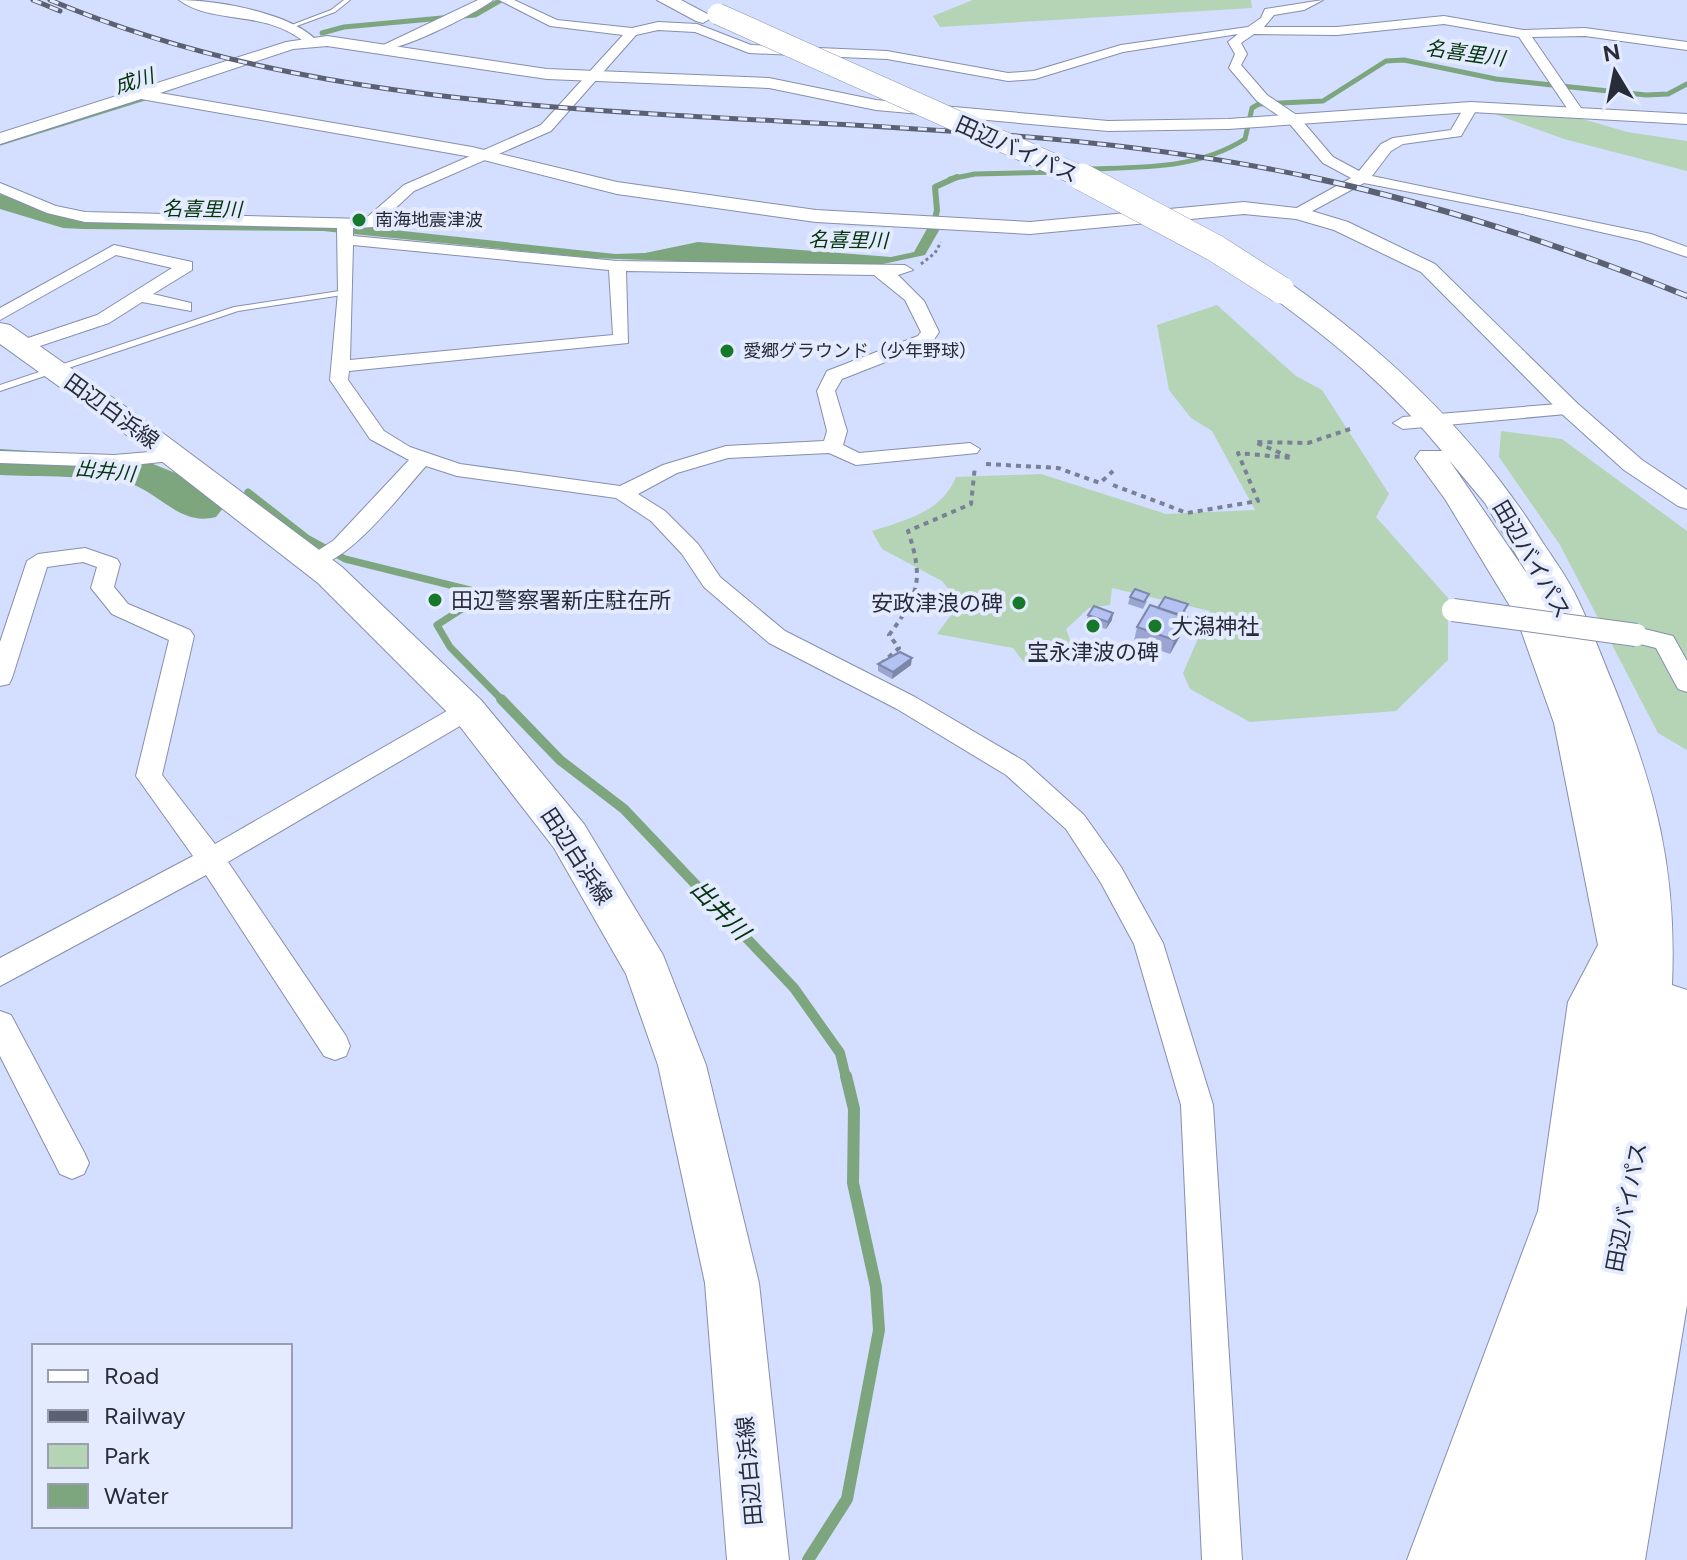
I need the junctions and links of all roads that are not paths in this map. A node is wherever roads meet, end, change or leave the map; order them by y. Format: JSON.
{"nodes":[{"id":1,"x":185,"y":0,"type":"edge"},
{"id":2,"x":347,"y":0,"type":"edge"},
{"id":3,"x":487,"y":0,"type":"edge"},
{"id":4,"x":505,"y":0,"type":"edge"},
{"id":5,"x":666,"y":0,"type":"edge"},
{"id":6,"x":1317,"y":0,"type":"edge"},
{"id":7,"x":703,"y":10,"type":"edge"},
{"id":8,"x":292,"y":26,"type":"junction"},
{"id":9,"x":1247,"y":31,"type":"junction"},
{"id":10,"x":632,"y":32,"type":"junction"},
{"id":11,"x":1523,"y":34,"type":"junction"},
{"id":12,"x":311,"y":41,"type":"junction"},
{"id":13,"x":1687,"y":46,"type":"edge"},
{"id":14,"x":381,"y":49,"type":"junction"},
{"id":15,"x":594,"y":75,"type":"junction"},
{"id":16,"x":141,"y":94,"type":"junction"},
{"id":17,"x":1471,"y":107,"type":"junction"},
{"id":18,"x":1576,"y":111,"type":"junction"},
{"id":19,"x":1293,"y":119,"type":"junction"},
{"id":20,"x":1687,"y":119,"type":"edge"},
{"id":21,"x":0,"y":139,"type":"edge"},
{"id":22,"x":488,"y":156,"type":"junction"},
{"id":23,"x":1361,"y":177,"type":"junction"},
{"id":24,"x":0,"y":188,"type":"edge"},
{"id":25,"x":1298,"y":213,"type":"junction"},
{"id":26,"x":345,"y":232,"type":"junction"},
{"id":27,"x":1687,"y":252,"type":"edge"},
{"id":28,"x":617,"y":266,"type":"junction"},
{"id":29,"x":905,"y":270,"type":"road end"},
{"id":30,"x":881,"y":272,"type":"junction"},
{"id":31,"x":346,"y":292,"type":"junction"},
{"id":32,"x":139,"y":296,"type":"junction"},
{"id":33,"x":185,"y":307,"type":"dead end"},
{"id":34,"x":0,"y":315,"type":"edge"},
{"id":35,"x":11,"y":338,"type":"edge"},
{"id":36,"x":340,"y":366,"type":"junction"},
{"id":37,"x":55,"y":369,"type":"junction"},
{"id":38,"x":0,"y":388,"type":"edge"},
{"id":39,"x":1570,"y":409,"type":"junction"},
{"id":40,"x":1419,"y":422,"type":"junction"},
{"id":41,"x":832,"y":447,"type":"junction"},
{"id":42,"x":970,"y":449,"type":"dead end"},
{"id":43,"x":173,"y":456,"type":"junction"},
{"id":44,"x":0,"y":457,"type":"edge"},
{"id":45,"x":422,"y":458,"type":"junction"},
{"id":46,"x":623,"y":493,"type":"junction"},
{"id":47,"x":1687,"y":501,"type":"edge"},
{"id":48,"x":313,"y":561,"type":"junction"},
{"id":49,"x":1453,"y":610,"type":"dead end"},
{"id":50,"x":0,"y":678,"type":"edge"},
{"id":51,"x":1687,"y":683,"type":"edge"},
{"id":52,"x":468,"y":710,"type":"junction"},
{"id":53,"x":1645,"y":850,"type":"junction"},
{"id":54,"x":211,"y":859,"type":"junction"},
{"id":55,"x":1621,"y":945,"type":"junction"},
{"id":56,"x":0,"y":973,"type":"edge"},
{"id":57,"x":0,"y":1025,"type":"edge"},
{"id":58,"x":335,"y":1046,"type":"dead end"},
{"id":59,"x":72,"y":1163,"type":"dead end"},
{"id":60,"x":1547,"y":1521,"type":"edge"},
{"id":61,"x":758,"y":1560,"type":"edge"},
{"id":62,"x":1222,"y":1560,"type":"edge"},
{"id":63,"x":1440,"y":1560,"type":"edge"},
{"id":64,"x":1503,"y":1560,"type":"edge"},
{"id":65,"x":1612,"y":1560,"type":"edge"}],
"edges":[{"from":1,"to":8,"type":"street"},
{"from":2,"to":8,"type":"lane"},
{"from":3,"to":14,"type":"street"},
{"from":4,"to":10,"type":"street"},
{"from":5,"to":7,"type":"highway","name":"田辺バイパス"},
{"from":6,"to":9,"type":"street"},
{"from":7,"to":40,"type":"highway","name":"田辺バイパス"},
{"from":8,"to":12,"type":"street"},
{"from":9,"to":10,"type":"street"},
{"from":9,"to":11,"type":"street"},
{"from":9,"to":19,"type":"street"},
{"from":10,"to":15,"type":"street"},
{"from":11,"to":13,"type":"street"},
{"from":11,"to":18,"type":"street"},
{"from":12,"to":14,"type":"street"},
{"from":12,"to":16,"type":"street"},
{"from":14,"to":15,"type":"street"},
{"from":15,"to":19,"type":"street"},
{"from":15,"to":22,"type":"street"},
{"from":16,"to":21,"type":"street"},
{"from":16,"to":22,"type":"street"},
{"from":17,"to":18,"type":"street"},
{"from":17,"to":19,"type":"street"},
{"from":17,"to":23,"type":"street"},
{"from":18,"to":20,"type":"street"},
{"from":19,"to":23,"type":"street"},
{"from":22,"to":25,"type":"street"},
{"from":22,"to":26,"type":"street"},
{"from":23,"to":25,"type":"street"},
{"from":23,"to":27,"type":"street"},
{"from":24,"to":26,"type":"street"},
{"from":25,"to":39,"type":"street"},
{"from":26,"to":28,"type":"street"},
{"from":26,"to":31,"type":"street"},
{"from":28,"to":30,"type":"street"},
{"from":28,"to":36,"type":"street"},
{"from":29,"to":30,"type":"street"},
{"from":30,"to":41,"type":"street"},
{"from":31,"to":36,"type":"street"},
{"from":31,"to":37,"type":"lane"},
{"from":32,"to":33,"type":"street"},
{"from":32,"to":34,"type":"street"},
{"from":32,"to":35,"type":"street"},
{"from":35,"to":37,"type":"main road","name":"田辺白浜線"},
{"from":36,"to":45,"type":"street"},
{"from":37,"to":38,"type":"lane"},
{"from":37,"to":43,"type":"main road","name":"田辺白浜線"},
{"from":39,"to":40,"type":"street"},
{"from":39,"to":47,"type":"street"},
{"from":40,"to":53,"type":"highway","name":"田辺バイパス"},
{"from":40,"to":55,"type":"highway","name":"田辺バイパス"},
{"from":41,"to":42,"type":"street"},
{"from":41,"to":46,"type":"street"},
{"from":43,"to":44,"type":"street"},
{"from":43,"to":48,"type":"main road","name":"田辺白浜線"},
{"from":45,"to":46,"type":"street"},
{"from":45,"to":48,"type":"street"},
{"from":46,"to":62,"type":"street"},
{"from":48,"to":52,"type":"main road","name":"田辺白浜線"},
{"from":49,"to":51,"type":"street","bridge":true},
{"from":50,"to":54,"type":"street"},
{"from":52,"to":54,"type":"street"},
{"from":52,"to":61,"type":"main road","name":"田辺白浜線"},
{"from":53,"to":60,"type":"highway","name":"田辺バイパス"},
{"from":53,"to":65,"type":"highway"},
{"from":54,"to":56,"type":"street"},
{"from":54,"to":58,"type":"street"},
{"from":55,"to":60,"type":"highway","name":"田辺バイパス"},
{"from":55,"to":63,"type":"highway"},
{"from":57,"to":59,"type":"street"},
{"from":60,"to":64,"type":"highway","name":"田辺バイパス"}]}
